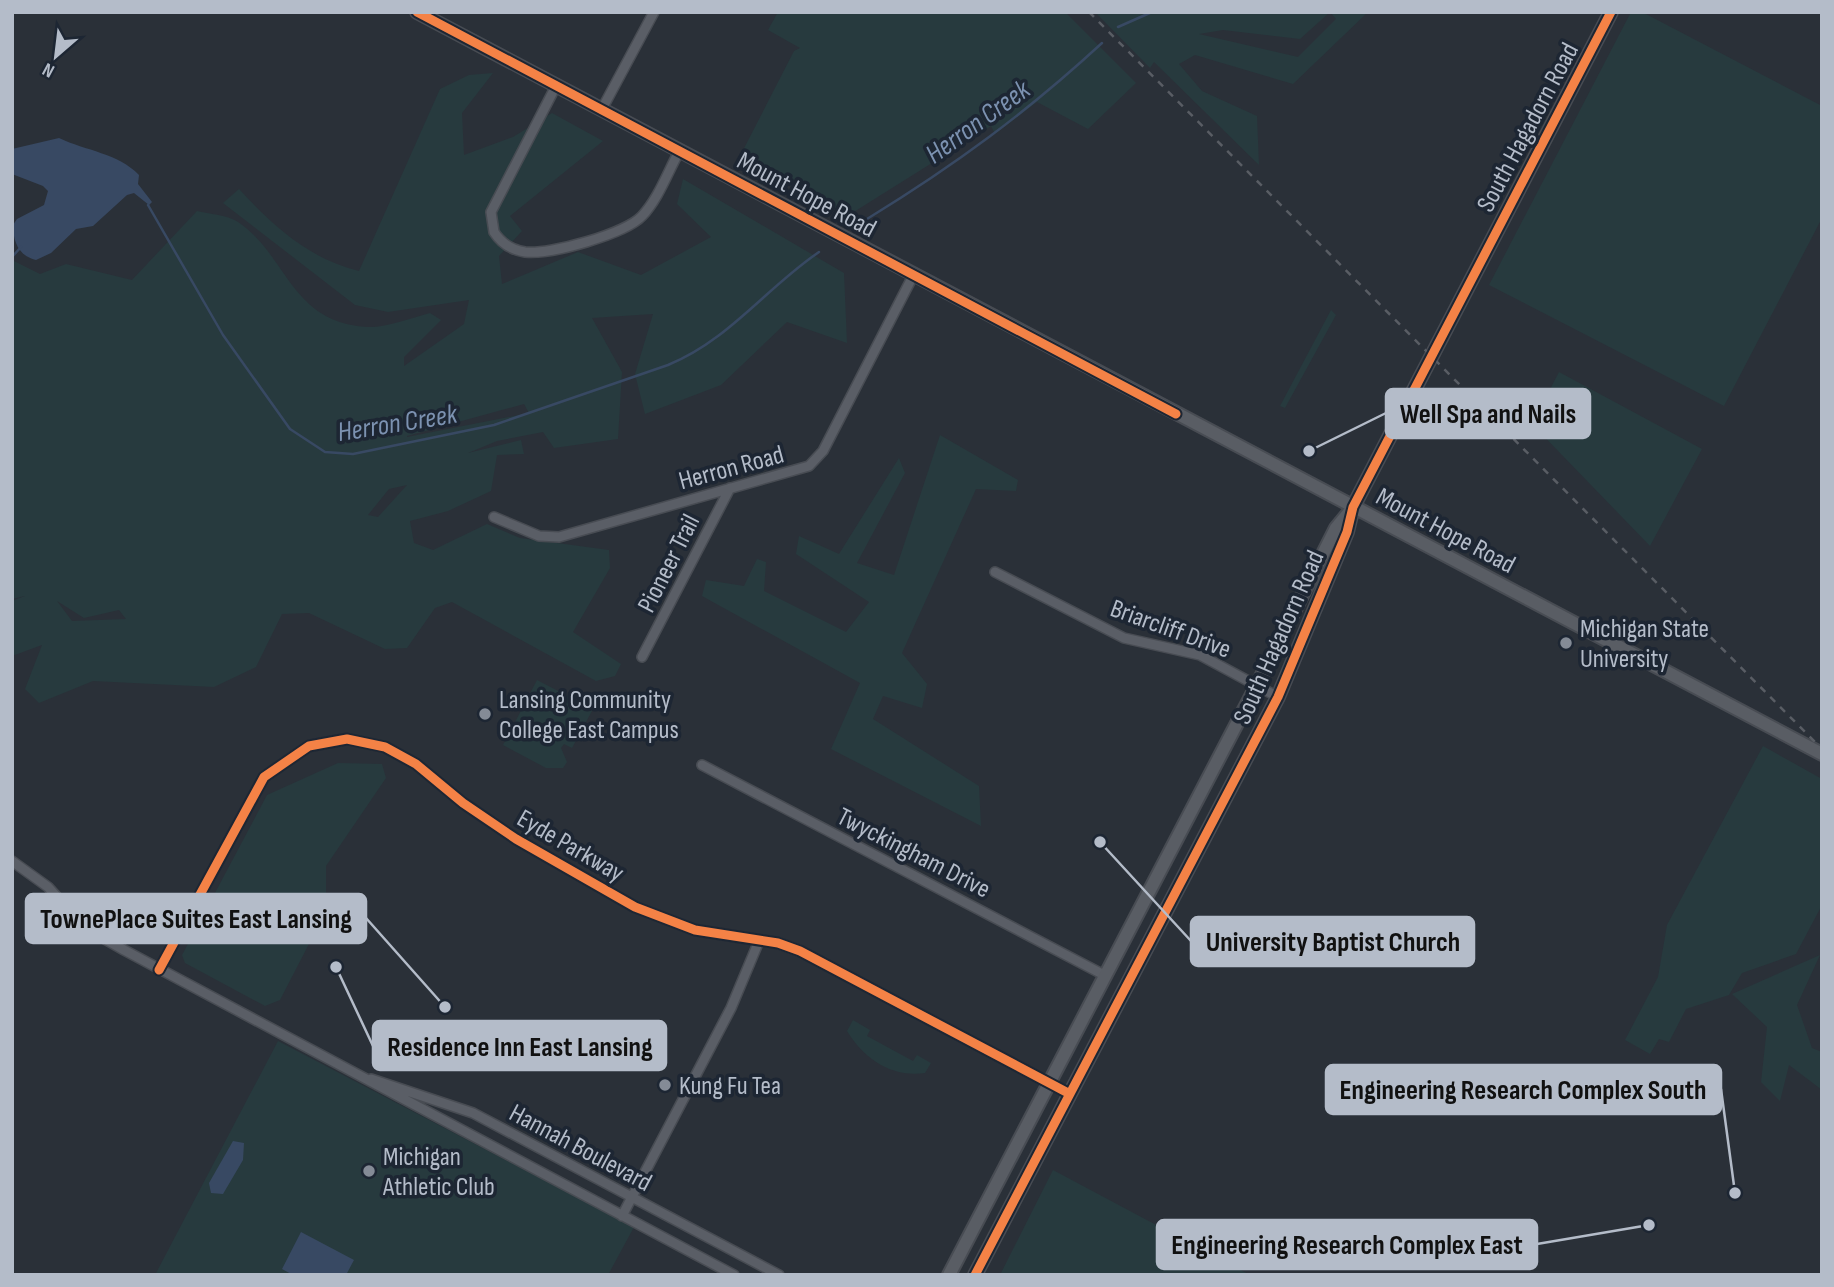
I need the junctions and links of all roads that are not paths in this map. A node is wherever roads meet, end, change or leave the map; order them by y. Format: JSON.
{"nodes":[{"id":1,"x":417,"y":12,"type":"edge"},
{"id":2,"x":654,"y":12,"type":"edge"},
{"id":3,"x":1611,"y":12,"type":"edge"},
{"id":4,"x":557,"y":84,"type":"junction"},
{"id":5,"x":602,"y":109,"type":"junction"},
{"id":6,"x":680,"y":150,"type":"junction"},
{"id":7,"x":914,"y":274,"type":"junction"},
{"id":8,"x":730,"y":488,"type":"junction"},
{"id":9,"x":1353,"y":507,"type":"junction"},
{"id":10,"x":494,"y":517,"type":"dead end"},
{"id":11,"x":995,"y":572,"type":"dead end"},
{"id":12,"x":642,"y":657,"type":"dead end"},
{"id":13,"x":1257,"y":685,"type":"junction"},
{"id":14,"x":1278,"y":696,"type":"junction"},
{"id":15,"x":1822,"y":754,"type":"edge"},
{"id":16,"x":702,"y":765,"type":"dead end"},
{"id":17,"x":1175,"y":844,"type":"junction"},
{"id":18,"x":1194,"y":856,"type":"junction"},
{"id":19,"x":12,"y":861,"type":"edge"},
{"id":20,"x":760,"y":941,"type":"junction"},
{"id":21,"x":159,"y":970,"type":"junction"},
{"id":22,"x":1106,"y":976,"type":"junction"},
{"id":23,"x":1088,"y":1011,"type":"junction"},
{"id":24,"x":1108,"y":1022,"type":"junction"},
{"id":25,"x":357,"y":1075,"type":"junction"},
{"id":26,"x":1050,"y":1084,"type":"junction"},
{"id":27,"x":1070,"y":1094,"type":"junction"},
{"id":28,"x":1003,"y":1175,"type":"junction"},
{"id":29,"x":1017,"y":1194,"type":"junction"},
{"id":30,"x":632,"y":1198,"type":"junction"},
{"id":31,"x":622,"y":1216,"type":"junction"},
{"id":32,"x":734,"y":1275,"type":"edge"},
{"id":33,"x":779,"y":1275,"type":"edge"},
{"id":34,"x":949,"y":1275,"type":"edge"},
{"id":35,"x":975,"y":1275,"type":"edge"}],
"edges":[{"from":1,"to":4,"type":"street","name":"Mount Hope Road"},
{"from":2,"to":5,"type":"street"},
{"from":3,"to":9,"type":"street","name":"South Hagadorn Road"},
{"from":4,"to":5,"type":"street","name":"Mount Hope Road"},
{"from":4,"to":6,"type":"street"},
{"from":5,"to":6,"type":"street","name":"Mount Hope Road"},
{"from":6,"to":7,"type":"street","name":"Mount Hope Road"},
{"from":7,"to":8,"type":"street","name":"Herron Road"},
{"from":7,"to":9,"type":"street","name":"Mount Hope Road"},
{"from":8,"to":10,"type":"street","name":"Herron Road"},
{"from":8,"to":12,"type":"street","name":"Pioneer Trail"},
{"from":9,"to":13,"type":"street","name":"South Hagadorn Road"},
{"from":9,"to":14,"type":"street","name":"South Hagadorn Road"},
{"from":9,"to":15,"type":"street","name":"Mount Hope Road"},
{"from":11,"to":13,"type":"street","name":"Briarcliff Drive"},
{"from":13,"to":14,"type":"street","name":"Briarcliff Drive"},
{"from":13,"to":17,"type":"street","name":"South Hagadorn Road"},
{"from":14,"to":18,"type":"street","name":"South Hagadorn Road"},
{"from":16,"to":22,"type":"street","name":"Twyckingham Drive"},
{"from":17,"to":18,"type":"street"},
{"from":17,"to":22,"type":"street","name":"South Hagadorn Road"},
{"from":18,"to":24,"type":"street","name":"South Hagadorn Road"},
{"from":19,"to":21,"type":"street","name":"Hannah Boulevard"},
{"from":20,"to":21,"type":"street","name":"Eyde Parkway"},
{"from":20,"to":26,"type":"street","name":"Eyde Parkway"},
{"from":20,"to":30,"type":"street"},
{"from":21,"to":25,"type":"street","name":"Hannah Boulevard"},
{"from":22,"to":23,"type":"street","name":"South Hagadorn Road"},
{"from":23,"to":24,"type":"street"},
{"from":23,"to":26,"type":"street","name":"South Hagadorn Road"},
{"from":24,"to":27,"type":"street","name":"South Hagadorn Road"},
{"from":25,"to":30,"type":"street","name":"Hannah Boulevard"},
{"from":25,"to":31,"type":"street","name":"Hannah Boulevard"},
{"from":26,"to":27,"type":"street","name":"Eyde Parkway"},
{"from":26,"to":28,"type":"street","name":"South Hagadorn Road"},
{"from":27,"to":29,"type":"street","name":"South Hagadorn Road"},
{"from":28,"to":29,"type":"street"},
{"from":28,"to":34,"type":"street","name":"South Hagadorn Road"},
{"from":29,"to":35,"type":"street","name":"South Hagadorn Road"},
{"from":30,"to":31,"type":"street"},
{"from":30,"to":33,"type":"street","name":"Hannah Boulevard"},
{"from":31,"to":32,"type":"street","name":"Hannah Boulevard"}]}
